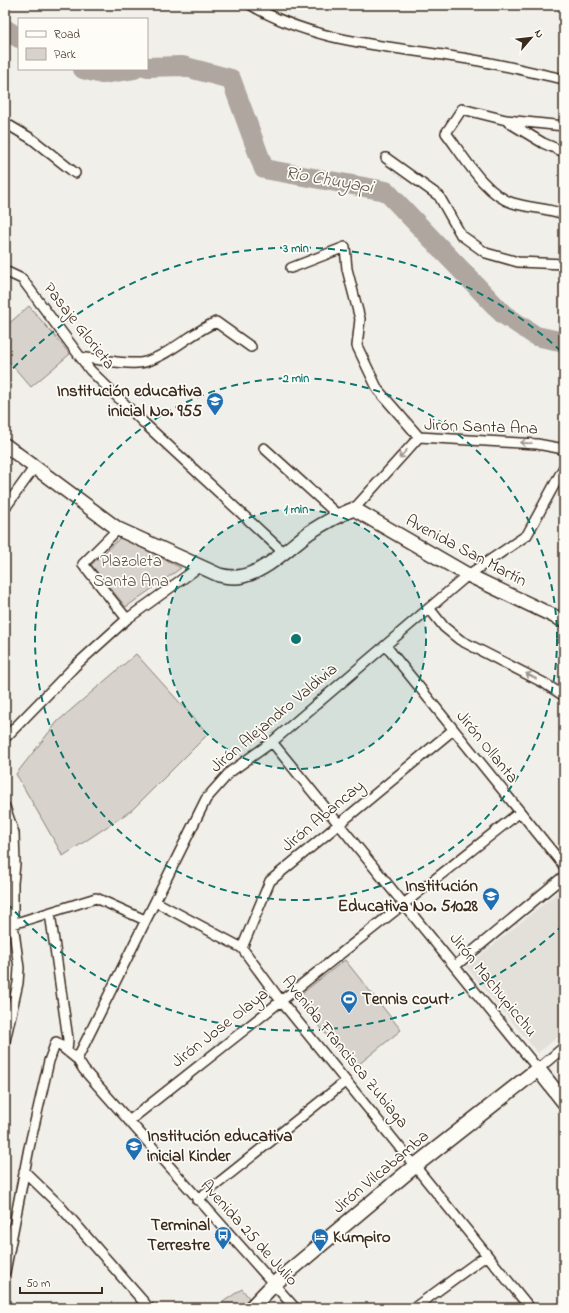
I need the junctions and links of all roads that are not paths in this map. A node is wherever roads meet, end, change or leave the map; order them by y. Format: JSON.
{"nodes":[{"id":1,"x":251,"y":5,"type":"edge"},
{"id":2,"x":564,"y":79,"type":"edge"},
{"id":3,"x":506,"y":120,"type":"junction"},
{"id":4,"x":5,"y":123,"type":"edge"},
{"id":5,"x":564,"y":126,"type":"edge"},
{"id":6,"x":564,"y":152,"type":"edge"},
{"id":7,"x":386,"y":158,"type":"dead end"},
{"id":8,"x":75,"y":173,"type":"dead end"},
{"id":9,"x":564,"y":214,"type":"edge"},
{"id":10,"x":564,"y":264,"type":"edge"},
{"id":11,"x":291,"y":268,"type":"dead end"},
{"id":12,"x":5,"y":271,"type":"edge"},
{"id":13,"x":251,"y":347,"type":"dead end"},
{"id":14,"x":80,"y":357,"type":"junction"},
{"id":15,"x":419,"y":438,"type":"junction"},
{"id":16,"x":5,"y":445,"type":"edge"},
{"id":17,"x":264,"y":448,"type":"dead end"},
{"id":18,"x":564,"y":450,"type":"edge"},
{"id":19,"x":564,"y":466,"type":"edge"},
{"id":20,"x":34,"y":468,"type":"junction"},
{"id":21,"x":5,"y":508,"type":"edge"},
{"id":22,"x":354,"y":509,"type":"junction"},
{"id":23,"x":338,"y":515,"type":"junction"},
{"id":24,"x":118,"y":529,"type":"junction"},
{"id":25,"x":283,"y":552,"type":"junction"},
{"id":26,"x":199,"y":567,"type":"junction"},
{"id":27,"x":468,"y":575,"type":"junction"},
{"id":28,"x":429,"y":608,"type":"junction"},
{"id":29,"x":127,"y":618,"type":"junction"},
{"id":30,"x":564,"y":621,"type":"edge"},
{"id":31,"x":386,"y":646,"type":"junction"},
{"id":32,"x":564,"y":696,"type":"edge"},
{"id":33,"x":453,"y":730,"type":"junction"},
{"id":34,"x":5,"y":738,"type":"edge"},
{"id":35,"x":272,"y":742,"type":"junction"},
{"id":36,"x":5,"y":807,"type":"edge"},
{"id":37,"x":520,"y":812,"type":"junction"},
{"id":38,"x":339,"y":823,"type":"junction"},
{"id":39,"x":5,"y":861,"type":"edge"},
{"id":40,"x":15,"y":864,"type":"junction"},
{"id":41,"x":564,"y":866,"type":"edge"},
{"id":42,"x":564,"y":876,"type":"edge"},
{"id":43,"x":156,"y":902,"type":"junction"},
{"id":44,"x":403,"y":905,"type":"junction"},
{"id":45,"x":50,"y":913,"type":"junction"},
{"id":46,"x":145,"y":920,"type":"junction"},
{"id":47,"x":13,"y":924,"type":"junction"},
{"id":48,"x":242,"y":948,"type":"junction"},
{"id":49,"x":455,"y":966,"type":"junction"},
{"id":50,"x":5,"y":994,"type":"edge"},
{"id":51,"x":15,"y":994,"type":"junction"},
{"id":52,"x":281,"y":1001,"type":"junction"},
{"id":53,"x":5,"y":1041,"type":"edge"},
{"id":54,"x":564,"y":1047,"type":"edge"},
{"id":55,"x":67,"y":1051,"type":"junction"},
{"id":56,"x":77,"y":1059,"type":"junction"},
{"id":57,"x":538,"y":1069,"type":"junction"},
{"id":58,"x":346,"y":1081,"type":"junction"},
{"id":59,"x":564,"y":1102,"type":"edge"},
{"id":60,"x":129,"y":1121,"type":"junction"},
{"id":61,"x":416,"y":1166,"type":"junction"},
{"id":62,"x":24,"y":1171,"type":"junction"},
{"id":63,"x":197,"y":1200,"type":"junction"},
{"id":64,"x":487,"y":1255,"type":"junction"},
{"id":65,"x":5,"y":1272,"type":"edge"},
{"id":66,"x":274,"y":1284,"type":"junction"},
{"id":67,"x":149,"y":1308,"type":"edge"},
{"id":68,"x":251,"y":1308,"type":"edge"},
{"id":69,"x":295,"y":1308,"type":"edge"},
{"id":70,"x":414,"y":1308,"type":"edge"},
{"id":71,"x":530,"y":1308,"type":"edge"}],
"edges":[{"from":1,"to":2,"type":"street"},
{"from":3,"to":5,"type":"street"},
{"from":3,"to":6,"type":"street"},
{"from":3,"to":9,"type":"street"},
{"from":4,"to":8,"type":"street"},
{"from":7,"to":10,"type":"street"},
{"from":11,"to":15,"type":"street"},
{"from":12,"to":14,"type":"street","name":"Pasaje Glorieta"},
{"from":13,"to":14,"type":"street"},
{"from":14,"to":25,"type":"street","name":"Pasaje Glorieta"},
{"from":18,"to":15,"type":"street","name":"Jirón Santa Ana","one_way":true},
{"from":15,"to":22,"type":"street","name":"Jirón Santa Ana","one_way":true},
{"from":16,"to":20,"type":"main road"},
{"from":17,"to":23,"type":"street"},
{"from":19,"to":27,"type":"street","name":"Jirón Alejandro Valdivia"},
{"from":20,"to":21,"type":"street"},
{"from":20,"to":24,"type":"main road"},
{"from":22,"to":23,"type":"main road"},
{"from":22,"to":27,"type":"main road","name":"Avenida San Martín"},
{"from":23,"to":25,"type":"main road"},
{"from":24,"to":26,"type":"main road"},
{"from":24,"to":29,"type":"street"},
{"from":25,"to":26,"type":"main road"},
{"from":26,"to":29,"type":"street"},
{"from":27,"to":28,"type":"street","name":"Jirón Alejandro Valdivia"},
{"from":27,"to":30,"type":"main road","name":"Avenida San Martín"},
{"from":28,"to":31,"type":"street","name":"Jirón Alejandro Valdivia"},
{"from":32,"to":28,"type":"street","one_way":true},
{"from":29,"to":34,"type":"street"},
{"from":31,"to":33,"type":"street","name":"Jirón Ollanta"},
{"from":31,"to":35,"type":"street","name":"Jirón Alejandro Valdivia"},
{"from":33,"to":37,"type":"street","name":"Jirón Ollanta"},
{"from":33,"to":38,"type":"street","name":"Jirón Abancay"},
{"from":35,"to":38,"type":"street","name":"Jirón Machupicchu"},
{"from":35,"to":43,"type":"street","name":"Jirón Alejandro Valdivia"},
{"from":36,"to":40,"type":"street"},
{"from":37,"to":41,"type":"street","name":"Jirón Ollanta"},
{"from":37,"to":44,"type":"street","name":"Jirón Jose Olaya"},
{"from":38,"to":44,"type":"street","name":"Jirón Machupicchu"},
{"from":38,"to":48,"type":"street","name":"Jirón Abancay"},
{"from":39,"to":40,"type":"street"},
{"from":40,"to":47,"type":"street"},
{"from":42,"to":49,"type":"street"},
{"from":43,"to":46,"type":"street","name":"Jirón Alejandro Valdivia"},
{"from":43,"to":48,"type":"street","name":"Avenida Francisca Zubiaga"},
{"from":44,"to":49,"type":"street","name":"Jirón Machupicchu"},
{"from":44,"to":52,"type":"street","name":"Jirón Jose Olaya"},
{"from":45,"to":46,"type":"street"},
{"from":45,"to":47,"type":"street"},
{"from":45,"to":55,"type":"street"},
{"from":46,"to":56,"type":"street","name":"Jirón Alejandro Valdivia"},
{"from":47,"to":51,"type":"street"},
{"from":48,"to":52,"type":"street","name":"Avenida Francisca Zubiaga"},
{"from":49,"to":57,"type":"street","name":"Jirón Machupicchu"},
{"from":50,"to":51,"type":"street"},
{"from":51,"to":53,"type":"street"},
{"from":52,"to":58,"type":"street","name":"Avenida Francisca Zubiaga"},
{"from":52,"to":60,"type":"street","name":"Jirón Jose Olaya"},
{"from":54,"to":57,"type":"street"},
{"from":55,"to":56,"type":"street"},
{"from":55,"to":62,"type":"street"},
{"from":56,"to":60,"type":"street","name":"Avenida 25 de Julio"},
{"from":57,"to":59,"type":"main road","name":"Jirón Machupicchu"},
{"from":57,"to":61,"type":"main road","name":"Jirón Vilcabamba"},
{"from":58,"to":61,"type":"street","name":"Avenida Francisca Zubiaga"},
{"from":58,"to":63,"type":"street"},
{"from":60,"to":63,"type":"street","name":"Avenida 25 de Julio"},
{"from":61,"to":64,"type":"street","name":"Avenida Francisca Zubiaga"},
{"from":61,"to":66,"type":"main road","name":"Jirón Vilcabamba"},
{"from":62,"to":65,"type":"street"},
{"from":62,"to":67,"type":"street"},
{"from":63,"to":66,"type":"street","name":"Avenida 25 de Julio"},
{"from":64,"to":70,"type":"street"},
{"from":64,"to":71,"type":"street","name":"Avenida Francisca Zubiaga"},
{"from":66,"to":68,"type":"main road","name":"Jirón Vilcabamba"},
{"from":66,"to":69,"type":"street","name":"Avenida 25 de Julio"}]}
